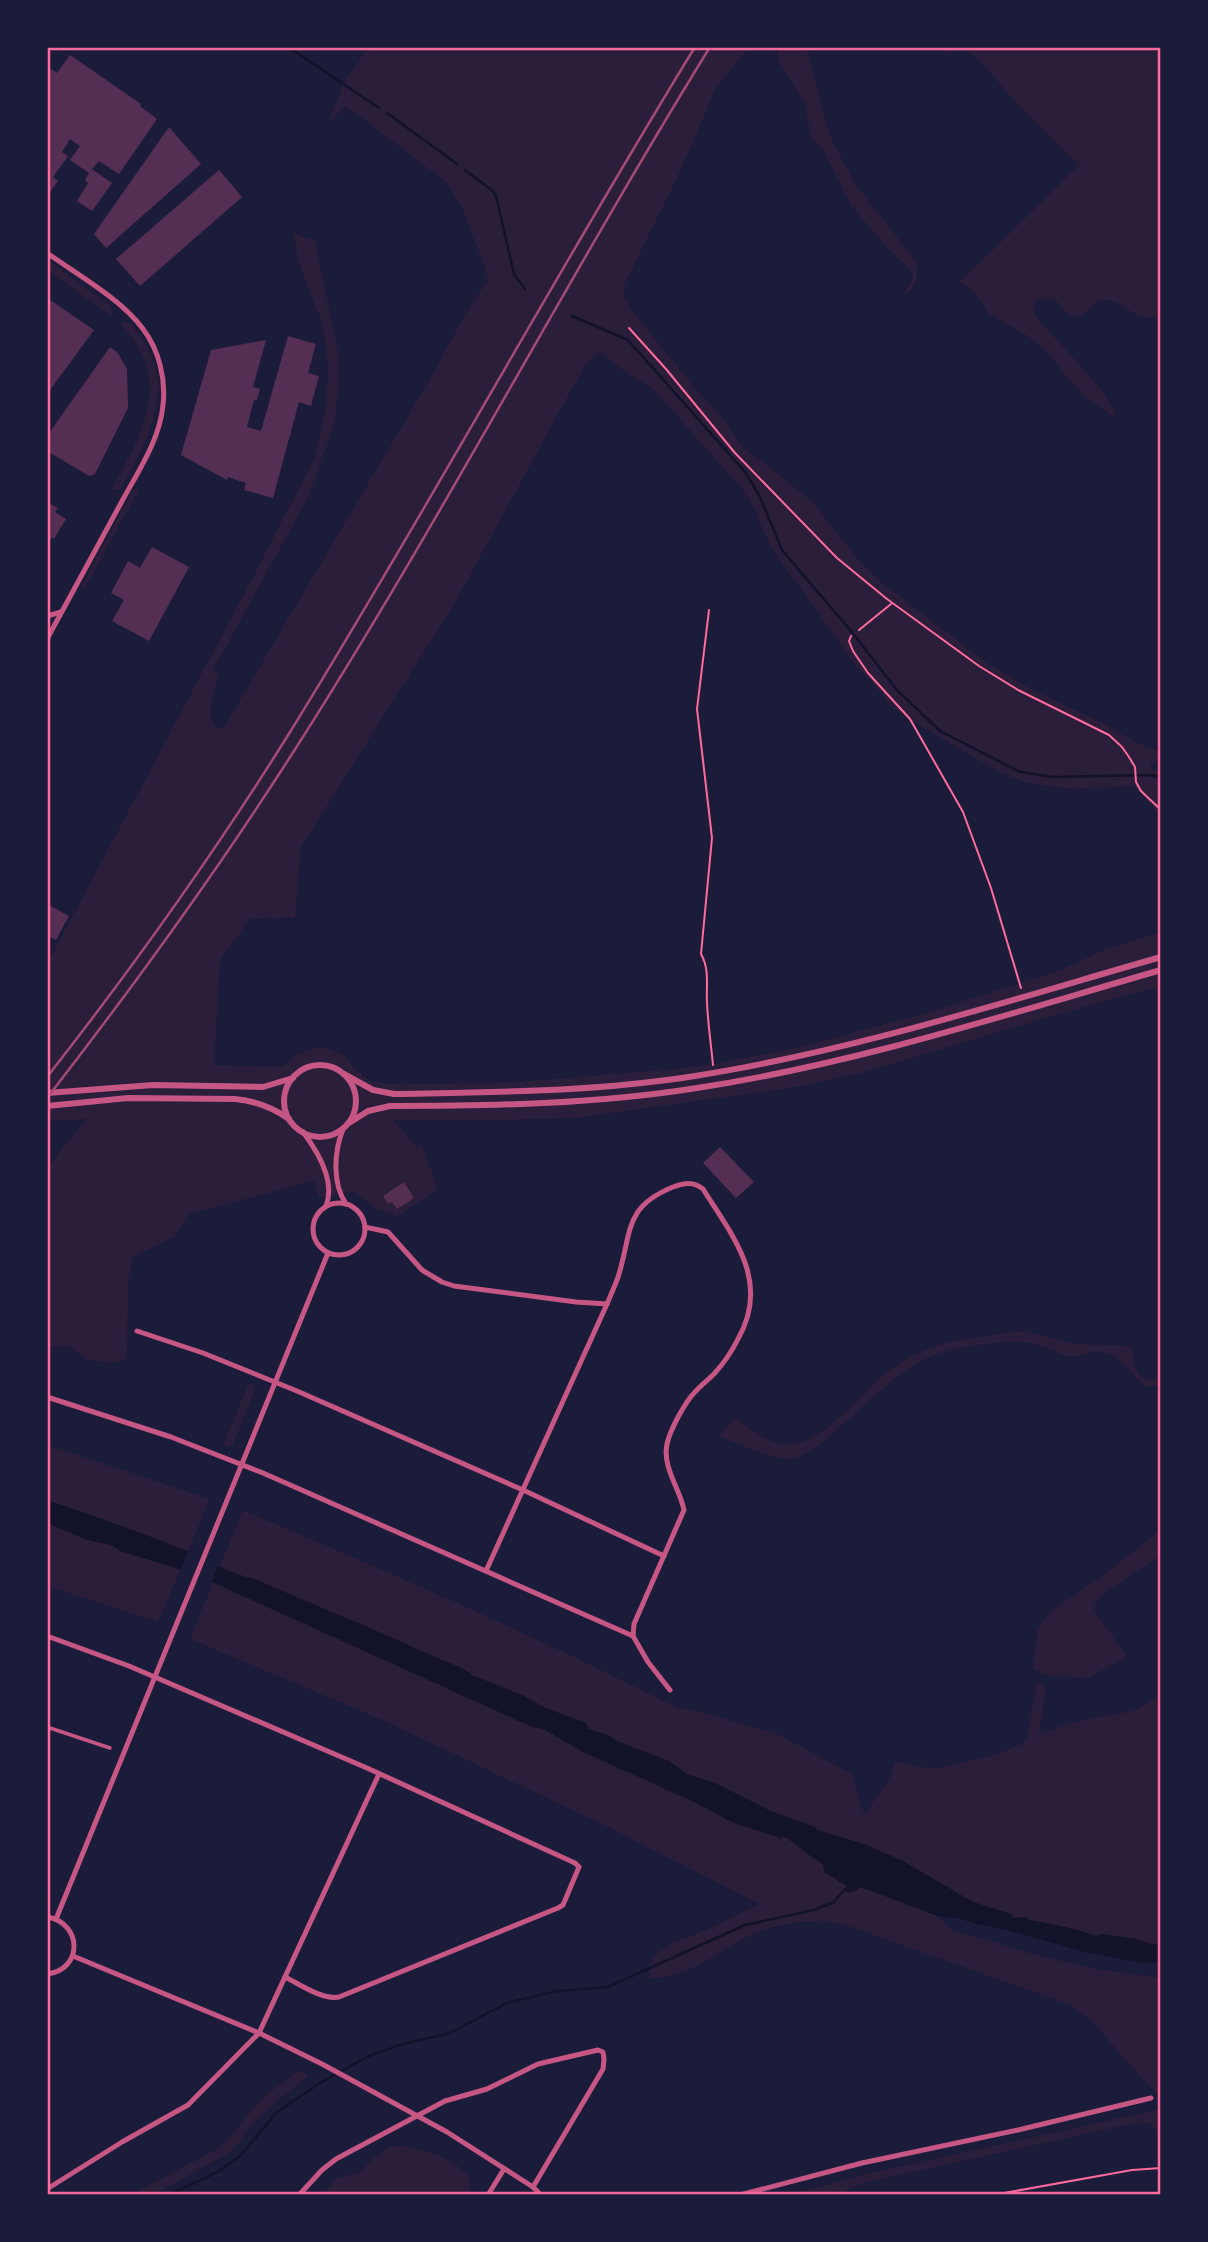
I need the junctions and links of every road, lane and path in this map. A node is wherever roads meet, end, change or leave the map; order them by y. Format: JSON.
{"nodes":[{"id":1,"x":47,"y":253,"type":"edge"},
{"id":2,"x":629,"y":328,"type":"dead end"},
{"id":3,"x":892,"y":603,"type":"junction"},
{"id":4,"x":709,"y":611,"type":"dead end"},
{"id":5,"x":61,"y":612,"type":"junction"},
{"id":6,"x":47,"y":617,"type":"edge"},
{"id":7,"x":859,"y":630,"type":"dead end"},
{"id":8,"x":851,"y":636,"type":"dead end"},
{"id":9,"x":47,"y":639,"type":"edge"},
{"id":10,"x":1161,"y":810,"type":"edge"},
{"id":11,"x":1161,"y":957,"type":"edge"},
{"id":12,"x":1161,"y":970,"type":"edge"},
{"id":13,"x":1024,"y":996,"type":"junction"},
{"id":14,"x":713,"y":1073,"type":"junction"},
{"id":15,"x":344,"y":1074,"type":"junction"},
{"id":16,"x":293,"y":1078,"type":"junction"},
{"id":17,"x":47,"y":1093,"type":"edge"},
{"id":18,"x":47,"y":1106,"type":"edge"},
{"id":19,"x":289,"y":1119,"type":"junction"},
{"id":20,"x":349,"y":1123,"type":"junction"},
{"id":21,"x":342,"y":1129,"type":"junction"},
{"id":22,"x":303,"y":1132,"type":"junction"},
{"id":23,"x":346,"y":1204,"type":"junction"},
{"id":24,"x":326,"y":1206,"type":"junction"},
{"id":25,"x":365,"y":1227,"type":"junction"},
{"id":26,"x":328,"y":1253,"type":"junction"},
{"id":27,"x":607,"y":1304,"type":"junction"},
{"id":28,"x":139,"y":1343,"type":"dead end"},
{"id":29,"x":275,"y":1382,"type":"junction"},
{"id":30,"x":47,"y":1397,"type":"edge"},
{"id":31,"x":241,"y":1464,"type":"junction"},
{"id":32,"x":523,"y":1490,"type":"junction"},
{"id":33,"x":664,"y":1556,"type":"junction"},
{"id":34,"x":486,"y":1571,"type":"junction"},
{"id":35,"x":47,"y":1636,"type":"edge"},
{"id":36,"x":633,"y":1636,"type":"junction"},
{"id":37,"x":155,"y":1677,"type":"junction"},
{"id":38,"x":670,"y":1690,"type":"dead end"},
{"id":39,"x":47,"y":1727,"type":"edge"},
{"id":40,"x":110,"y":1748,"type":"dead end"},
{"id":41,"x":379,"y":1774,"type":"junction"},
{"id":42,"x":47,"y":1917,"type":"edge"},
{"id":43,"x":56,"y":1919,"type":"junction"},
{"id":44,"x":73,"y":1956,"type":"junction"},
{"id":45,"x":47,"y":1974,"type":"edge"},
{"id":46,"x":285,"y":1977,"type":"junction"},
{"id":47,"x":259,"y":2033,"type":"junction"},
{"id":48,"x":1151,"y":2098,"type":"dead end"},
{"id":49,"x":419,"y":2116,"type":"junction"},
{"id":50,"x":1161,"y":2168,"type":"edge"},
{"id":51,"x":503,"y":2169,"type":"junction"},
{"id":52,"x":533,"y":2187,"type":"junction"},
{"id":53,"x":47,"y":2189,"type":"edge"},
{"id":54,"x":299,"y":2195,"type":"edge"},
{"id":55,"x":488,"y":2195,"type":"edge"},
{"id":56,"x":541,"y":2195,"type":"edge"},
{"id":57,"x":740,"y":2195,"type":"edge"},
{"id":58,"x":993,"y":2195,"type":"edge"}],
"edges":[{"from":1,"to":5,"type":"street"},
{"from":2,"to":3,"type":"path"},
{"from":3,"to":7,"type":"path"},
{"from":3,"to":10,"type":"path"},
{"from":4,"to":14,"type":"path"},
{"from":5,"to":6,"type":"street"},
{"from":5,"to":9,"type":"street"},
{"from":8,"to":13,"type":"path"},
{"from":11,"to":13,"type":"street"},
{"from":12,"to":20,"type":"street"},
{"from":13,"to":14,"type":"street"},
{"from":14,"to":15,"type":"street"},
{"from":15,"to":16,"type":"street"},
{"from":15,"to":20,"type":"street"},
{"from":16,"to":17,"type":"street"},
{"from":16,"to":19,"type":"street"},
{"from":18,"to":19,"type":"street"},
{"from":19,"to":22,"type":"street"},
{"from":20,"to":21,"type":"street"},
{"from":21,"to":22,"type":"street"},
{"from":21,"to":23,"type":"street"},
{"from":22,"to":24,"type":"street"},
{"from":23,"to":24,"type":"street"},
{"from":23,"to":25,"type":"street"},
{"from":24,"to":26,"type":"street"},
{"from":25,"to":26,"type":"street"},
{"from":25,"to":27,"type":"street"},
{"from":26,"to":29,"type":"street"},
{"from":27,"to":32,"type":"street"},
{"from":27,"to":33,"type":"street"},
{"from":28,"to":29,"type":"street"},
{"from":29,"to":31,"type":"street"},
{"from":29,"to":32,"type":"street"},
{"from":30,"to":31,"type":"street"},
{"from":31,"to":34,"type":"street"},
{"from":31,"to":37,"type":"street"},
{"from":32,"to":33,"type":"street"},
{"from":32,"to":34,"type":"street"},
{"from":33,"to":36,"type":"street"},
{"from":34,"to":36,"type":"street"},
{"from":35,"to":37,"type":"street"},
{"from":36,"to":38,"type":"street"},
{"from":37,"to":41,"type":"street"},
{"from":37,"to":43,"type":"street"},
{"from":39,"to":40,"type":"street"},
{"from":41,"to":46,"type":"street"},
{"from":41,"to":46,"type":"street"},
{"from":42,"to":43,"type":"street"},
{"from":43,"to":44,"type":"street"},
{"from":44,"to":45,"type":"street"},
{"from":44,"to":47,"type":"street"},
{"from":46,"to":47,"type":"street"},
{"from":47,"to":49,"type":"street"},
{"from":47,"to":53,"type":"street"},
{"from":48,"to":57,"type":"street"},
{"from":49,"to":51,"type":"street"},
{"from":49,"to":52,"type":"street"},
{"from":49,"to":54,"type":"street"},
{"from":50,"to":58,"type":"path"},
{"from":51,"to":52,"type":"street"},
{"from":51,"to":55,"type":"street"},
{"from":52,"to":56,"type":"street"}]}
